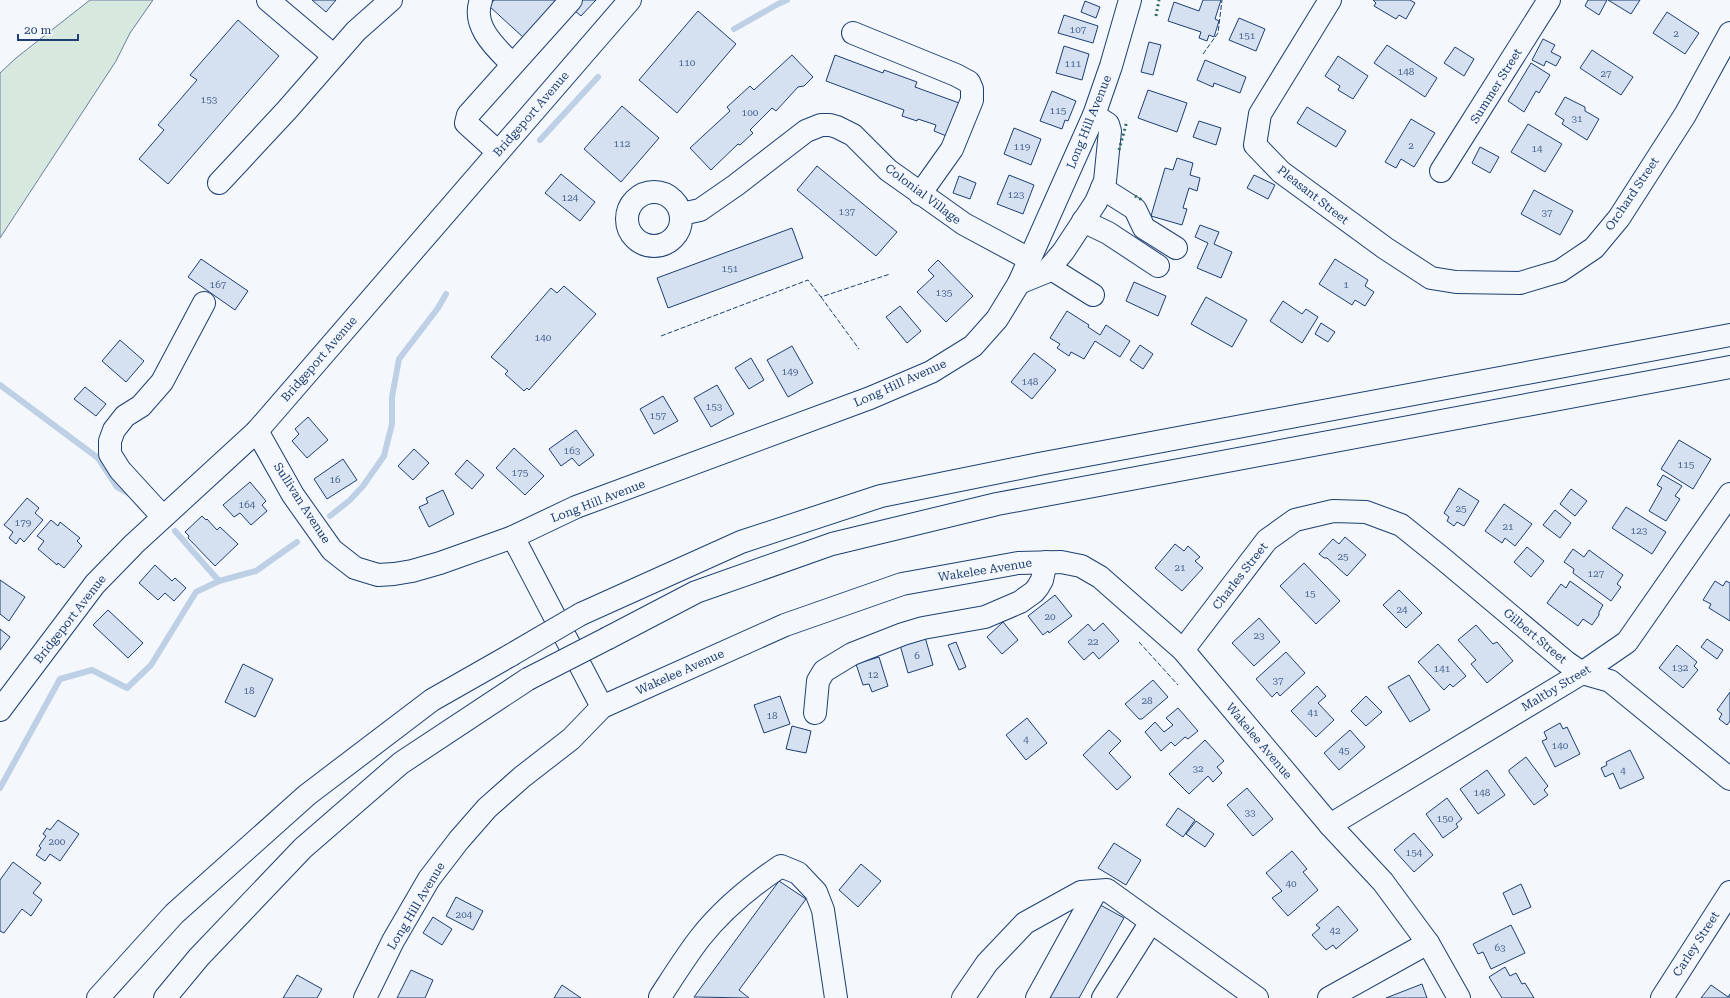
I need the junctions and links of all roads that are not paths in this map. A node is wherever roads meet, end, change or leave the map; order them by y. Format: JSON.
{"nodes":[{"id":1,"x":268,"y":0,"type":"edge"},
{"id":2,"x":390,"y":0,"type":"edge"},
{"id":3,"x":481,"y":0,"type":"edge"},
{"id":4,"x":571,"y":0,"type":"edge"},
{"id":5,"x":630,"y":0,"type":"edge"},
{"id":6,"x":1130,"y":0,"type":"edge"},
{"id":7,"x":1330,"y":0,"type":"edge"},
{"id":8,"x":1549,"y":0,"type":"edge"},
{"id":9,"x":853,"y":33,"type":"dead end"},
{"id":10,"x":1730,"y":33,"type":"edge"},
{"id":11,"x":334,"y":56,"type":"junction"},
{"id":12,"x":512,"y":64,"type":"junction"},
{"id":13,"x":1094,"y":115,"type":"junction"},
{"id":14,"x":498,"y":152,"type":"junction"},
{"id":15,"x":1441,"y":172,"type":"dead end"},
{"id":16,"x":219,"y":183,"type":"dead end"},
{"id":17,"x":1102,"y":188,"type":"junction"},
{"id":18,"x":920,"y":194,"type":"junction"},
{"id":19,"x":681,"y":214,"type":"dead end"},
{"id":20,"x":1083,"y":221,"type":"junction"},
{"id":21,"x":1176,"y":248,"type":"dead end"},
{"id":22,"x":1029,"y":259,"type":"junction"},
{"id":23,"x":1158,"y":266,"type":"dead end"},
{"id":24,"x":1050,"y":268,"type":"junction"},
{"id":25,"x":1456,"y":282,"type":"joint"},
{"id":26,"x":1019,"y":283,"type":"junction"},
{"id":27,"x":1093,"y":295,"type":"dead end"},
{"id":28,"x":204,"y":302,"type":"dead end"},
{"id":29,"x":1730,"y":335,"type":"edge"},
{"id":30,"x":1730,"y":367,"type":"edge"},
{"id":31,"x":257,"y":431,"type":"junction"},
{"id":32,"x":1730,"y":494,"type":"edge"},
{"id":33,"x":1333,"y":511,"type":"joint"},
{"id":34,"x":163,"y":517,"type":"junction"},
{"id":35,"x":513,"y":537,"type":"junction"},
{"id":36,"x":1046,"y":562,"type":"junction"},
{"id":37,"x":378,"y":575,"type":"joint"},
{"id":38,"x":1183,"y":650,"type":"junction"},
{"id":39,"x":1582,"y":673,"type":"junction"},
{"id":40,"x":602,"y":707,"type":"junction"},
{"id":41,"x":0,"y":710,"type":"edge"},
{"id":42,"x":815,"y":713,"type":"dead end"},
{"id":43,"x":1730,"y":779,"type":"edge"},
{"id":44,"x":1330,"y":825,"type":"junction"},
{"id":45,"x":1096,"y":891,"type":"junction"},
{"id":46,"x":1730,"y":892,"type":"edge"},
{"id":47,"x":1151,"y":922,"type":"junction"},
{"id":48,"x":1428,"y":943,"type":"junction"},
{"id":49,"x":199,"y":956,"type":"junction"},
{"id":50,"x":660,"y":996,"type":"dead end"},
{"id":51,"x":98,"y":998,"type":"edge"},
{"id":52,"x":165,"y":998,"type":"edge"},
{"id":53,"x":171,"y":998,"type":"edge"},
{"id":54,"x":365,"y":998,"type":"edge"},
{"id":55,"x":836,"y":998,"type":"edge"},
{"id":56,"x":963,"y":998,"type":"edge"},
{"id":57,"x":1037,"y":998,"type":"edge"},
{"id":58,"x":1103,"y":998,"type":"edge"},
{"id":59,"x":1257,"y":998,"type":"edge"},
{"id":60,"x":1329,"y":998,"type":"edge"},
{"id":61,"x":1459,"y":998,"type":"edge"},
{"id":62,"x":1662,"y":998,"type":"edge"}],
"edges":[{"from":1,"to":11,"type":"main road"},
{"from":2,"to":11,"type":"main road"},
{"from":3,"to":12,"type":"main road"},
{"from":4,"to":12,"type":"main road"},
{"from":5,"to":14,"type":"main road","name":"Bridgeport Avenue"},
{"from":6,"to":13,"type":"main road","name":"Long Hill Avenue"},
{"from":7,"to":25,"type":"main road","name":"Pleasant Street"},
{"from":8,"to":15,"type":"main road","name":"Summer Street"},
{"from":9,"to":18,"type":"main road"},
{"from":10,"to":25,"type":"main road","name":"Orchard Street"},
{"from":11,"to":16,"type":"main road"},
{"from":12,"to":14,"type":"main road"},
{"from":13,"to":17,"type":"main road"},
{"from":13,"to":22,"type":"main road","name":"Long Hill Avenue"},
{"from":14,"to":31,"type":"main road","name":"Bridgeport Avenue"},
{"from":17,"to":20,"type":"main road"},
{"from":17,"to":21,"type":"main road"},
{"from":18,"to":19,"type":"main road","name":"Colonial Village"},
{"from":18,"to":22,"type":"main road","name":"Colonial Village"},
{"from":20,"to":23,"type":"main road"},
{"from":20,"to":24,"type":"main road"},
{"from":22,"to":26,"type":"main road","name":"Long Hill Avenue"},
{"from":24,"to":26,"type":"main road"},
{"from":24,"to":27,"type":"main road"},
{"from":26,"to":35,"type":"main road","name":"Long Hill Avenue"},
{"from":28,"to":34,"type":"main road"},
{"from":29,"to":51,"type":"main road","bridge":true},
{"from":30,"to":49,"type":"main road","bridge":true},
{"from":31,"to":34,"type":"main road","name":"Bridgeport Avenue"},
{"from":31,"to":37,"type":"main road","name":"Sullivan Avenue"},
{"from":32,"to":39,"type":"main road","name":"Maltby Street"},
{"from":33,"to":38,"type":"main road","name":"Charles Street"},
{"from":33,"to":39,"type":"main road","name":"Gilbert Street"},
{"from":34,"to":41,"type":"main road","name":"Bridgeport Avenue"},
{"from":35,"to":37,"type":"main road","name":"Long Hill Avenue"},
{"from":35,"to":40,"type":"main road"},
{"from":36,"to":38,"type":"main road","name":"Wakelee Avenue"},
{"from":36,"to":40,"type":"main road","name":"Wakelee Avenue"},
{"from":36,"to":42,"type":"main road"},
{"from":38,"to":44,"type":"main road","name":"Wakelee Avenue"},
{"from":39,"to":43,"type":"main road","name":"Gilbert Street"},
{"from":39,"to":44,"type":"main road","name":"Maltby Street"},
{"from":40,"to":54,"type":"main road","name":"Long Hill Avenue"},
{"from":44,"to":48,"type":"main road","name":"Wakelee Avenue"},
{"from":45,"to":47,"type":"main road"},
{"from":45,"to":56,"type":"main road"},
{"from":45,"to":57,"type":"main road"},
{"from":46,"to":62,"type":"main road","name":"Carley Street"},
{"from":47,"to":58,"type":"main road"},
{"from":47,"to":59,"type":"main road"},
{"from":48,"to":60,"type":"main road"},
{"from":48,"to":61,"type":"main road","name":"Wakelee Avenue"},
{"from":49,"to":52,"type":"main road"},
{"from":49,"to":53,"type":"main road"},
{"from":50,"to":55,"type":"main road"}]}
